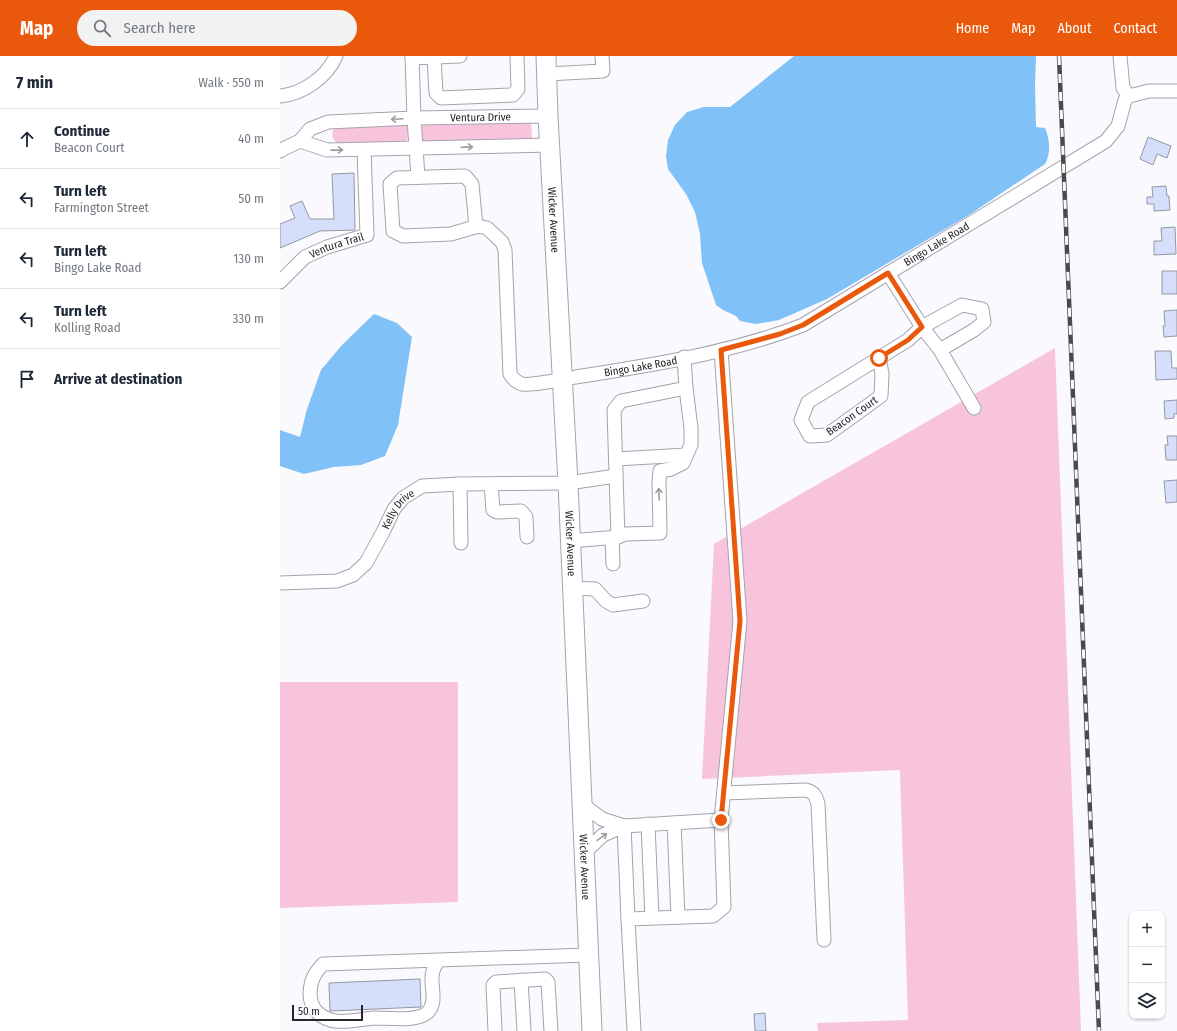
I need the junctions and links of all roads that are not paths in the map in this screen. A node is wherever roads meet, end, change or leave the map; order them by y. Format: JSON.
{"nodes":[{"id":1,"x":336,"y":56,"type":"edge"},
{"id":2,"x":460,"y":56,"type":"edge"},
{"id":3,"x":517,"y":56,"type":"edge"},
{"id":4,"x":1120,"y":56,"type":"edge"},
{"id":5,"x":412,"y":57,"type":"edge"},
{"id":6,"x":434,"y":57,"type":"edge"},
{"id":7,"x":602,"y":57,"type":"edge"},
{"id":8,"x":547,"y":65,"type":"edge"},
{"id":9,"x":1177,"y":90,"type":"edge"},
{"id":10,"x":280,"y":96,"type":"edge"},
{"id":11,"x":1129,"y":96,"type":"junction"},
{"id":12,"x":548,"y":116,"type":"junction"},
{"id":13,"x":414,"y":118,"type":"junction"},
{"id":14,"x":300,"y":141,"type":"junction"},
{"id":15,"x":550,"y":145,"type":"junction"},
{"id":16,"x":416,"y":148,"type":"junction"},
{"id":17,"x":364,"y":150,"type":"junction"},
{"id":18,"x":280,"y":152,"type":"edge"},
{"id":19,"x":418,"y":178,"type":"junction"},
{"id":20,"x":476,"y":227,"type":"junction"},
{"id":21,"x":888,"y":273,"type":"junction"},
{"id":22,"x":280,"y":282,"type":"edge"},
{"id":23,"x":922,"y":327,"type":"junction"},
{"id":24,"x":721,"y":350,"type":"junction"},
{"id":25,"x":940,"y":350,"type":"junction"},
{"id":26,"x":684,"y":357,"type":"junction"},
{"id":27,"x":879,"y":358,"type":"junction"},
{"id":28,"x":563,"y":379,"type":"junction"},
{"id":29,"x":686,"y":388,"type":"junction"},
{"id":30,"x":974,"y":408,"type":"dead end"},
{"id":31,"x":686,"y":455,"type":"junction"},
{"id":32,"x":616,"y":459,"type":"junction"},
{"id":33,"x":616,"y":476,"type":"junction"},
{"id":34,"x":568,"y":483,"type":"junction"},
{"id":35,"x":460,"y":484,"type":"junction"},
{"id":36,"x":491,"y":484,"type":"junction"},
{"id":37,"x":527,"y":538,"type":"dead end"},
{"id":38,"x":615,"y":538,"type":"junction"},
{"id":39,"x":570,"y":540,"type":"junction"},
{"id":40,"x":461,"y":543,"type":"dead end"},
{"id":41,"x":613,"y":564,"type":"dead end"},
{"id":42,"x":280,"y":583,"type":"edge"},
{"id":43,"x":572,"y":588,"type":"junction"},
{"id":44,"x":643,"y":602,"type":"dead end"},
{"id":45,"x":724,"y":793,"type":"junction"},
{"id":46,"x":582,"y":804,"type":"junction"},
{"id":47,"x":721,"y":820,"type":"junction"},
{"id":48,"x":674,"y":823,"type":"junction"},
{"id":49,"x":648,"y":824,"type":"junction"},
{"id":50,"x":624,"y":826,"type":"junction"},
{"id":51,"x":584,"y":853,"type":"junction"},
{"id":52,"x":678,"y":917,"type":"junction"},
{"id":53,"x":652,"y":918,"type":"junction"},
{"id":54,"x":628,"y":919,"type":"junction"},
{"id":55,"x":824,"y":940,"type":"dead end"},
{"id":56,"x":588,"y":955,"type":"junction"},
{"id":57,"x":439,"y":960,"type":"junction"},
{"id":58,"x":521,"y":980,"type":"junction"},
{"id":59,"x":495,"y":1031,"type":"edge"},
{"id":60,"x":524,"y":1031,"type":"edge"},
{"id":61,"x":551,"y":1031,"type":"edge"},
{"id":62,"x":592,"y":1031,"type":"edge"},
{"id":63,"x":634,"y":1031,"type":"edge"}],
"edges":[{"from":1,"to":10,"type":"street"},
{"from":2,"to":6,"type":"street"},
{"from":3,"to":6,"type":"street"},
{"from":4,"to":11,"type":"street"},
{"from":5,"to":6,"type":"street"},
{"from":5,"to":13,"type":"street"},
{"from":7,"to":8,"type":"street"},
{"from":8,"to":12,"type":"highway","name":"Wicker Avenue"},
{"from":9,"to":11,"type":"street"},
{"from":11,"to":21,"type":"street","name":"Bingo Lake Road"},
{"from":12,"to":13,"type":"street","name":"Ventura Drive"},
{"from":12,"to":15,"type":"highway","name":"Wicker Avenue"},
{"from":13,"to":14,"type":"street","name":"Ventura Drive","one_way":true},
{"from":13,"to":16,"type":"street"},
{"from":14,"to":17,"type":"street","one_way":true},
{"from":14,"to":18,"type":"street","name":"Ventura Drive"},
{"from":16,"to":15,"type":"street","one_way":true},
{"from":15,"to":28,"type":"highway","name":"Wicker Avenue"},
{"from":16,"to":17,"type":"street"},
{"from":16,"to":19,"type":"street"},
{"from":17,"to":22,"type":"street","name":"Ventura Trail"},
{"from":19,"to":20,"type":"street"},
{"from":19,"to":20,"type":"street"},
{"from":20,"to":28,"type":"street","name":"Bingo Lake Road"},
{"from":21,"to":23,"type":"street"},
{"from":21,"to":24,"type":"street","name":"Bingo Lake Road"},
{"from":23,"to":25,"type":"street"},
{"from":23,"to":25,"type":"street","name":"Beacon Court"},
{"from":23,"to":27,"type":"street","name":"Beacon Court"},
{"from":24,"to":26,"type":"street","name":"Bingo Lake Road"},
{"from":24,"to":45,"type":"street"},
{"from":25,"to":30,"type":"street"},
{"from":26,"to":28,"type":"street","name":"Bingo Lake Road"},
{"from":26,"to":29,"type":"street"},
{"from":27,"to":27,"type":"street","name":"Beacon Court"},
{"from":28,"to":34,"type":"highway","name":"Wicker Avenue"},
{"from":29,"to":31,"type":"street"},
{"from":29,"to":32,"type":"street"},
{"from":31,"to":32,"type":"street"},
{"from":38,"to":31,"type":"street","one_way":true},
{"from":32,"to":33,"type":"street"},
{"from":33,"to":34,"type":"street","name":"Kelly Drive"},
{"from":33,"to":38,"type":"street"},
{"from":34,"to":36,"type":"street","name":"Kelly Drive"},
{"from":34,"to":39,"type":"highway","name":"Wicker Avenue"},
{"from":35,"to":36,"type":"street","name":"Kelly Drive"},
{"from":35,"to":40,"type":"street"},
{"from":35,"to":42,"type":"street","name":"Kelly Drive"},
{"from":36,"to":37,"type":"street"},
{"from":38,"to":39,"type":"street"},
{"from":38,"to":41,"type":"street"},
{"from":39,"to":43,"type":"highway","name":"Wicker Avenue"},
{"from":43,"to":44,"type":"street"},
{"from":43,"to":46,"type":"highway","name":"Wicker Avenue"},
{"from":45,"to":47,"type":"street"},
{"from":45,"to":55,"type":"street"},
{"from":46,"to":50,"type":"street"},
{"from":46,"to":51,"type":"highway","name":"Wicker Avenue"},
{"from":47,"to":48,"type":"street"},
{"from":47,"to":52,"type":"street"},
{"from":48,"to":49,"type":"street"},
{"from":48,"to":52,"type":"street"},
{"from":49,"to":50,"type":"street"},
{"from":49,"to":53,"type":"street"},
{"from":51,"to":50,"type":"street","one_way":true},
{"from":50,"to":54,"type":"street"},
{"from":51,"to":56,"type":"highway","name":"Wicker Avenue"},
{"from":52,"to":53,"type":"street"},
{"from":53,"to":54,"type":"street"},
{"from":54,"to":63,"type":"street"},
{"from":56,"to":57,"type":"street"},
{"from":56,"to":62,"type":"highway","name":"Wicker Avenue"},
{"from":57,"to":57,"type":"street"},
{"from":58,"to":59,"type":"street"},
{"from":58,"to":60,"type":"street"},
{"from":58,"to":61,"type":"street"}]}
